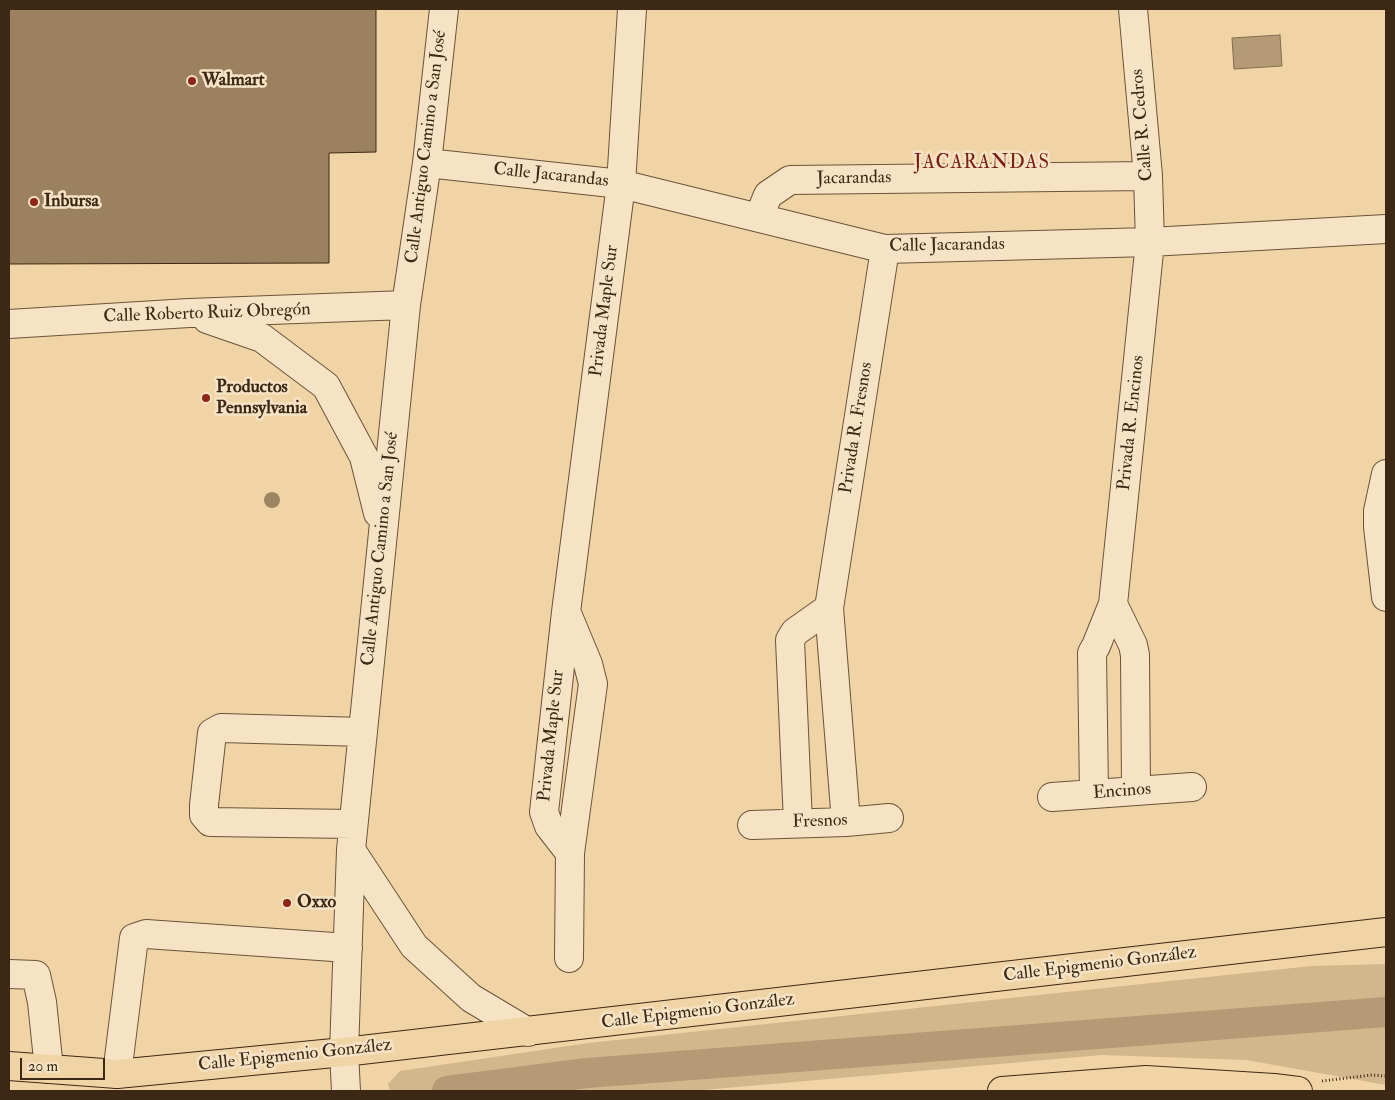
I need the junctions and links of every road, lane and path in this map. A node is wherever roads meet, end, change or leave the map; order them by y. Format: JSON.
{"nodes":[{"id":1,"x":444,"y":9,"type":"edge"},
{"id":2,"x":632,"y":9,"type":"edge"},
{"id":3,"x":1133,"y":9,"type":"edge"},
{"id":4,"x":427,"y":163,"type":"junction"},
{"id":5,"x":1148,"y":176,"type":"junction"},
{"id":6,"x":621,"y":184,"type":"junction"},
{"id":7,"x":759,"y":217,"type":"junction"},
{"id":8,"x":1386,"y":229,"type":"edge"},
{"id":9,"x":1150,"y":242,"type":"junction"},
{"id":10,"x":885,"y":248,"type":"junction"},
{"id":11,"x":406,"y":306,"type":"junction"},
{"id":12,"x":188,"y":313,"type":"junction"},
{"id":13,"x":9,"y":324,"type":"edge"},
{"id":14,"x":1386,"y":474,"type":"edge"},
{"id":15,"x":383,"y":531,"type":"junction"},
{"id":16,"x":1386,"y":597,"type":"edge"},
{"id":17,"x":1113,"y":604,"type":"junction"},
{"id":18,"x":829,"y":608,"type":"junction"},
{"id":19,"x":363,"y":732,"type":"junction"},
{"id":20,"x":1192,"y":787,"type":"dead end"},
{"id":21,"x":1136,"y":791,"type":"junction"},
{"id":22,"x":1094,"y":794,"type":"junction"},
{"id":23,"x":1052,"y":797,"type":"dead end"},
{"id":24,"x":889,"y":818,"type":"dead end"},
{"id":25,"x":846,"y":822,"type":"junction"},
{"id":26,"x":798,"y":823,"type":"junction"},
{"id":27,"x":752,"y":825,"type":"dead end"},
{"id":28,"x":352,"y":837,"type":"junction"},
{"id":29,"x":1386,"y":932,"type":"edge"},
{"id":30,"x":348,"y":948,"type":"junction"},
{"id":31,"x":569,"y":958,"type":"dead end"},
{"id":32,"x":9,"y":974,"type":"edge"},
{"id":33,"x":528,"y":1032,"type":"junction"},
{"id":34,"x":344,"y":1058,"type":"junction"},
{"id":35,"x":9,"y":1066,"type":"edge"},
{"id":36,"x":49,"y":1069,"type":"junction"},
{"id":37,"x":117,"y":1074,"type":"junction"},
{"id":38,"x":1386,"y":1076,"type":"edge"},
{"id":39,"x":1286,"y":1090,"type":"edge"},
{"id":40,"x":346,"y":1091,"type":"edge"},
{"id":41,"x":1002,"y":1091,"type":"edge"}],
"edges":[{"from":1,"to":4,"type":"street","name":"Calle Antiguo Camino a San José"},
{"from":2,"to":6,"type":"street","name":"Privada Maple Sur"},
{"from":3,"to":5,"type":"street","name":"Calle R. Cedros"},
{"from":4,"to":6,"type":"street","name":"Calle Jacarandas"},
{"from":4,"to":11,"type":"street","name":"Calle Antiguo Camino a San José"},
{"from":5,"to":7,"type":"street","name":"Jacarandas"},
{"from":5,"to":9,"type":"street","name":"Calle R. Cedros"},
{"from":6,"to":7,"type":"street","name":"Calle Jacarandas"},
{"from":6,"to":31,"type":"street","name":"Privada Maple Sur"},
{"from":7,"to":10,"type":"street","name":"Calle Jacarandas"},
{"from":8,"to":9,"type":"street","name":"Calle Jacarandas"},
{"from":9,"to":10,"type":"street","name":"Calle Jacarandas"},
{"from":9,"to":17,"type":"street","name":"Privada R. Encinos"},
{"from":10,"to":18,"type":"street","name":"Privada R. Fresnos"},
{"from":11,"to":12,"type":"street","name":"Calle Roberto Ruiz Obregón"},
{"from":11,"to":15,"type":"street","name":"Calle Antiguo Camino a San José"},
{"from":12,"to":13,"type":"street","name":"Calle Roberto Ruiz Obregón"},
{"from":12,"to":15,"type":"street"},
{"from":14,"to":16,"type":"street"},
{"from":15,"to":19,"type":"street","name":"Calle Antiguo Camino a San José"},
{"from":17,"to":21,"type":"street"},
{"from":17,"to":22,"type":"street","name":"Privada R. Encinos"},
{"from":18,"to":25,"type":"street","name":"Privada R. Fresnos"},
{"from":18,"to":26,"type":"street"},
{"from":19,"to":28,"type":"street","name":"Calle Antiguo Camino a San José"},
{"from":19,"to":28,"type":"street"},
{"from":20,"to":21,"type":"street","name":"Encinos"},
{"from":21,"to":22,"type":"street","name":"Encinos"},
{"from":22,"to":23,"type":"street","name":"Encinos"},
{"from":24,"to":25,"type":"street","name":"Fresnos"},
{"from":25,"to":26,"type":"street","name":"Fresnos"},
{"from":26,"to":27,"type":"street","name":"Fresnos"},
{"from":28,"to":30,"type":"street","name":"Calle Antiguo Camino a San José"},
{"from":28,"to":33,"type":"street"},
{"from":29,"to":33,"type":"main road","name":"Calle Epigmenio González"},
{"from":30,"to":34,"type":"street","name":"Calle Antiguo Camino a San José"},
{"from":30,"to":37,"type":"street"},
{"from":32,"to":36,"type":"street"},
{"from":33,"to":34,"type":"main road","name":"Calle Epigmenio González"},
{"from":34,"to":37,"type":"main road","name":"Calle Epigmenio González"},
{"from":34,"to":40,"type":"street","name":"Calle Antiguo Camino a San José"},
{"from":35,"to":36,"type":"main road","name":"Calle Epigmenio González"},
{"from":36,"to":37,"type":"main road","name":"Calle Epigmenio González"},
{"from":38,"to":39,"type":"path"},
{"from":39,"to":41,"type":"main road"}]}
